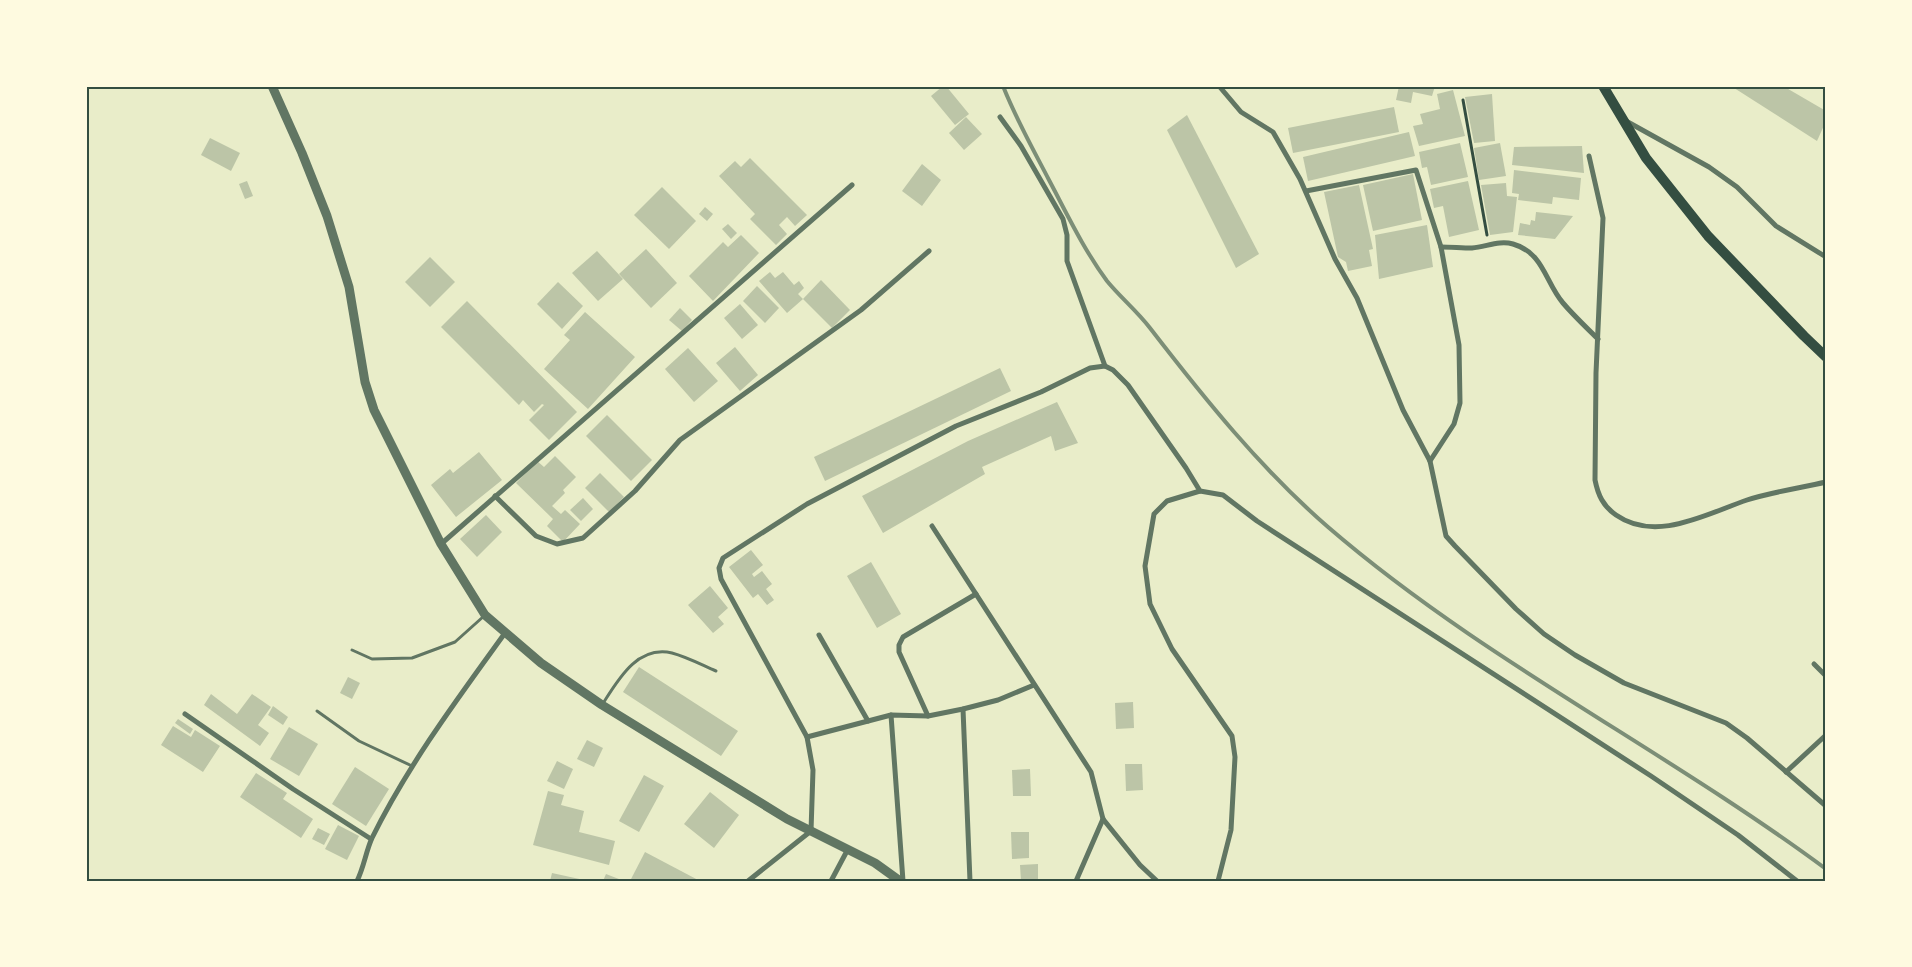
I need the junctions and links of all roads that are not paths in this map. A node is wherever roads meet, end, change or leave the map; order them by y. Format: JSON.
{"nodes":[{"id":1,"x":272,"y":86,"type":"edge"},
{"id":2,"x":1219,"y":86,"type":"edge"},
{"id":3,"x":1603,"y":86,"type":"edge"},
{"id":4,"x":1000,"y":117,"type":"dead end"},
{"id":5,"x":1623,"y":119,"type":"junction"},
{"id":6,"x":1590,"y":156,"type":"dead end"},
{"id":7,"x":852,"y":184,"type":"dead end"},
{"id":8,"x":1306,"y":191,"type":"junction"},
{"id":9,"x":1441,"y":247,"type":"junction"},
{"id":10,"x":929,"y":251,"type":"dead end"},
{"id":11,"x":1826,"y":257,"type":"edge"},
{"id":12,"x":1598,"y":339,"type":"junction"},
{"id":13,"x":1826,"y":357,"type":"edge"},
{"id":14,"x":1105,"y":366,"type":"junction"},
{"id":15,"x":1430,"y":461,"type":"junction"},
{"id":16,"x":1826,"y":482,"type":"edge"},
{"id":17,"x":1200,"y":491,"type":"junction"},
{"id":18,"x":495,"y":496,"type":"junction"},
{"id":19,"x":932,"y":526,"type":"dead end"},
{"id":20,"x":440,"y":544,"type":"junction"},
{"id":21,"x":976,"y":594,"type":"junction"},
{"id":22,"x":485,"y":615,"type":"junction"},
{"id":23,"x":505,"y":633,"type":"junction"},
{"id":24,"x":818,"y":635,"type":"dead end"},
{"id":25,"x":352,"y":650,"type":"dead end"},
{"id":26,"x":1814,"y":664,"type":"dead end"},
{"id":27,"x":716,"y":671,"type":"dead end"},
{"id":28,"x":1826,"y":676,"type":"edge"},
{"id":29,"x":1034,"y":684,"type":"junction"},
{"id":30,"x":602,"y":705,"type":"junction"},
{"id":31,"x":963,"y":709,"type":"junction"},
{"id":32,"x":317,"y":711,"type":"dead end"},
{"id":33,"x":186,"y":714,"type":"dead end"},
{"id":34,"x":891,"y":715,"type":"junction"},
{"id":35,"x":928,"y":716,"type":"junction"},
{"id":36,"x":868,"y":721,"type":"junction"},
{"id":37,"x":1826,"y":735,"type":"edge"},
{"id":38,"x":807,"y":737,"type":"junction"},
{"id":39,"x":413,"y":766,"type":"junction"},
{"id":40,"x":1786,"y":772,"type":"junction"},
{"id":41,"x":1826,"y":806,"type":"edge"},
{"id":42,"x":1103,"y":819,"type":"junction"},
{"id":43,"x":811,"y":831,"type":"junction"},
{"id":44,"x":372,"y":839,"type":"junction"},
{"id":45,"x":848,"y":849,"type":"junction"},
{"id":46,"x":358,"y":881,"type":"edge"},
{"id":47,"x":748,"y":881,"type":"edge"},
{"id":48,"x":831,"y":881,"type":"edge"},
{"id":49,"x":902,"y":881,"type":"edge"},
{"id":50,"x":970,"y":881,"type":"edge"},
{"id":51,"x":1076,"y":881,"type":"edge"},
{"id":52,"x":1157,"y":881,"type":"edge"},
{"id":53,"x":1218,"y":881,"type":"edge"},
{"id":54,"x":1797,"y":881,"type":"edge"}],
"edges":[{"from":1,"to":20,"type":"street"},
{"from":2,"to":8,"type":"street"},
{"from":3,"to":5,"type":"main road"},
{"from":4,"to":14,"type":"street"},
{"from":5,"to":11,"type":"street"},
{"from":5,"to":13,"type":"main road"},
{"from":6,"to":12,"type":"street"},
{"from":7,"to":18,"type":"street"},
{"from":8,"to":9,"type":"street"},
{"from":8,"to":15,"type":"street"},
{"from":9,"to":12,"type":"street"},
{"from":9,"to":15,"type":"street"},
{"from":10,"to":18,"type":"street"},
{"from":12,"to":16,"type":"street"},
{"from":14,"to":17,"type":"street"},
{"from":14,"to":38,"type":"street"},
{"from":15,"to":40,"type":"street"},
{"from":17,"to":53,"type":"street"},
{"from":17,"to":54,"type":"street"},
{"from":18,"to":20,"type":"street"},
{"from":19,"to":21,"type":"street"},
{"from":20,"to":22,"type":"street"},
{"from":21,"to":29,"type":"street"},
{"from":21,"to":35,"type":"street"},
{"from":22,"to":23,"type":"street"},
{"from":22,"to":25,"type":"lane"},
{"from":23,"to":30,"type":"street"},
{"from":23,"to":39,"type":"street"},
{"from":24,"to":36,"type":"street"},
{"from":26,"to":28,"type":"street"},
{"from":27,"to":30,"type":"lane"},
{"from":29,"to":31,"type":"street"},
{"from":29,"to":42,"type":"street"},
{"from":30,"to":43,"type":"street"},
{"from":31,"to":35,"type":"street"},
{"from":31,"to":50,"type":"street"},
{"from":32,"to":39,"type":"lane"},
{"from":33,"to":44,"type":"street"},
{"from":34,"to":35,"type":"street"},
{"from":34,"to":36,"type":"street"},
{"from":34,"to":49,"type":"street"},
{"from":36,"to":38,"type":"street"},
{"from":37,"to":40,"type":"street"},
{"from":38,"to":43,"type":"street"},
{"from":39,"to":44,"type":"street"},
{"from":40,"to":41,"type":"street"},
{"from":42,"to":51,"type":"street"},
{"from":42,"to":52,"type":"street"},
{"from":43,"to":45,"type":"street"},
{"from":43,"to":47,"type":"street"},
{"from":44,"to":46,"type":"street"},
{"from":45,"to":48,"type":"street"},
{"from":45,"to":49,"type":"street"}]}
